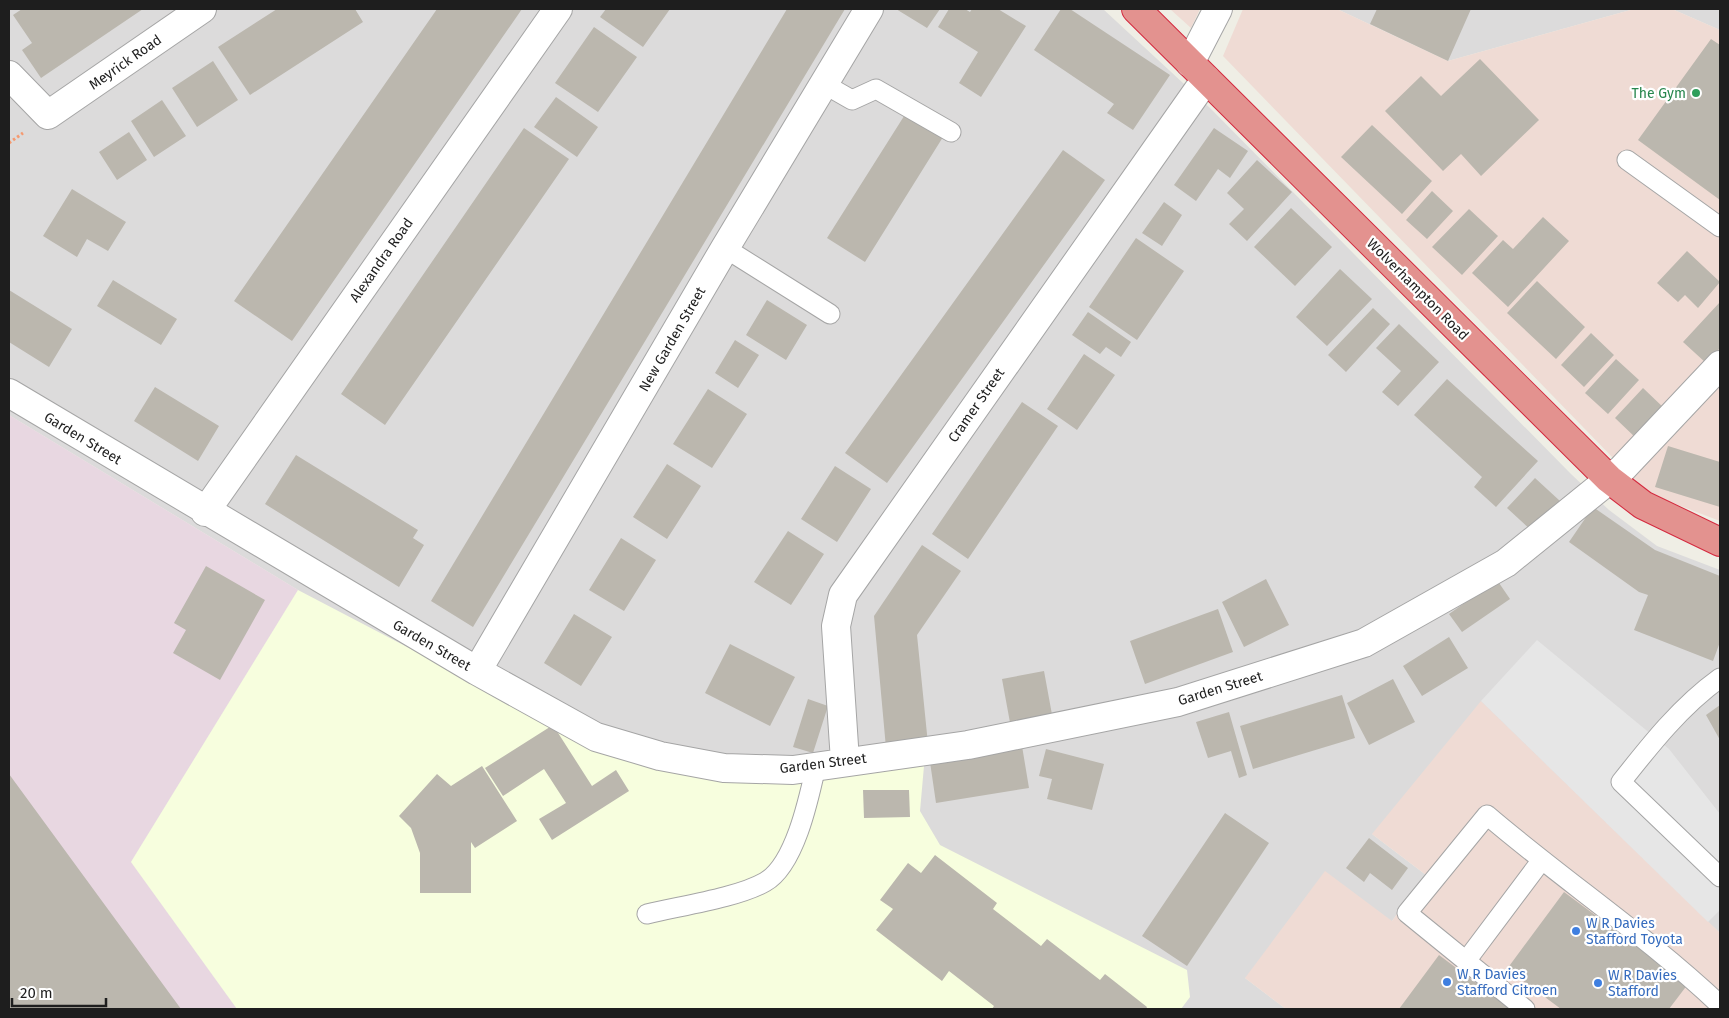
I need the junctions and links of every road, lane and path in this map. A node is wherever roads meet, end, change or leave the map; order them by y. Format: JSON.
{"nodes":[{"id":1,"x":202,"y":9,"type":"edge"},
{"id":2,"x":558,"y":9,"type":"edge"},
{"id":3,"x":869,"y":9,"type":"edge"},
{"id":4,"x":1136,"y":9,"type":"edge"},
{"id":5,"x":1218,"y":9,"type":"edge"},
{"id":6,"x":1198,"y":71,"type":"junction"},
{"id":7,"x":9,"y":75,"type":"edge"},
{"id":8,"x":824,"y":84,"type":"junction"},
{"id":9,"x":951,"y":132,"type":"dead end"},
{"id":10,"x":1627,"y":160,"type":"dead end"},
{"id":11,"x":1720,"y":227,"type":"edge"},
{"id":12,"x":725,"y":248,"type":"junction"},
{"id":13,"x":830,"y":314,"type":"dead end"},
{"id":14,"x":1720,"y":365,"type":"edge"},
{"id":15,"x":9,"y":393,"type":"edge"},
{"id":16,"x":1609,"y":479,"type":"junction"},
{"id":17,"x":205,"y":512,"type":"junction"},
{"id":18,"x":1720,"y":542,"type":"edge"},
{"id":19,"x":477,"y":671,"type":"junction"},
{"id":20,"x":1720,"y":678,"type":"edge"},
{"id":21,"x":845,"y":761,"type":"junction"},
{"id":22,"x":816,"y":766,"type":"junction"},
{"id":23,"x":1541,"y":861,"type":"junction"},
{"id":24,"x":1720,"y":877,"type":"edge"},
{"id":25,"x":647,"y":914,"type":"dead end"},
{"id":26,"x":1466,"y":961,"type":"junction"},
{"id":27,"x":1720,"y":1006,"type":"edge"},
{"id":28,"x":1525,"y":1009,"type":"edge"}],
"edges":[{"from":1,"to":7,"type":"street","name":"Meyrick Road"},
{"from":2,"to":17,"type":"street","name":"Alexandra Road"},
{"from":3,"to":8,"type":"street","name":"New Garden Street"},
{"from":4,"to":6,"type":"highway","name":"Wolverhampton Road"},
{"from":5,"to":6,"type":"street","name":"Cramer Street"},
{"from":6,"to":16,"type":"highway","name":"Wolverhampton Road"},
{"from":6,"to":21,"type":"street","name":"Cramer Street"},
{"from":8,"to":9,"type":"lane"},
{"from":8,"to":12,"type":"street","name":"New Garden Street"},
{"from":10,"to":11,"type":"lane"},
{"from":12,"to":13,"type":"lane"},
{"from":12,"to":19,"type":"street","name":"New Garden Street"},
{"from":14,"to":16,"type":"street","name":"Garden Street"},
{"from":15,"to":17,"type":"street","name":"Garden Street"},
{"from":16,"to":18,"type":"highway","name":"Wolverhampton Road"},
{"from":16,"to":21,"type":"street","name":"Garden Street"},
{"from":17,"to":19,"type":"street","name":"Garden Street"},
{"from":19,"to":22,"type":"street","name":"Garden Street"},
{"from":20,"to":24,"type":"lane"},
{"from":21,"to":22,"type":"street","name":"Garden Street"},
{"from":22,"to":25,"type":"lane"},
{"from":23,"to":26,"type":"lane"},
{"from":23,"to":26,"type":"lane"},
{"from":23,"to":27,"type":"lane"},
{"from":26,"to":28,"type":"lane"}]}
